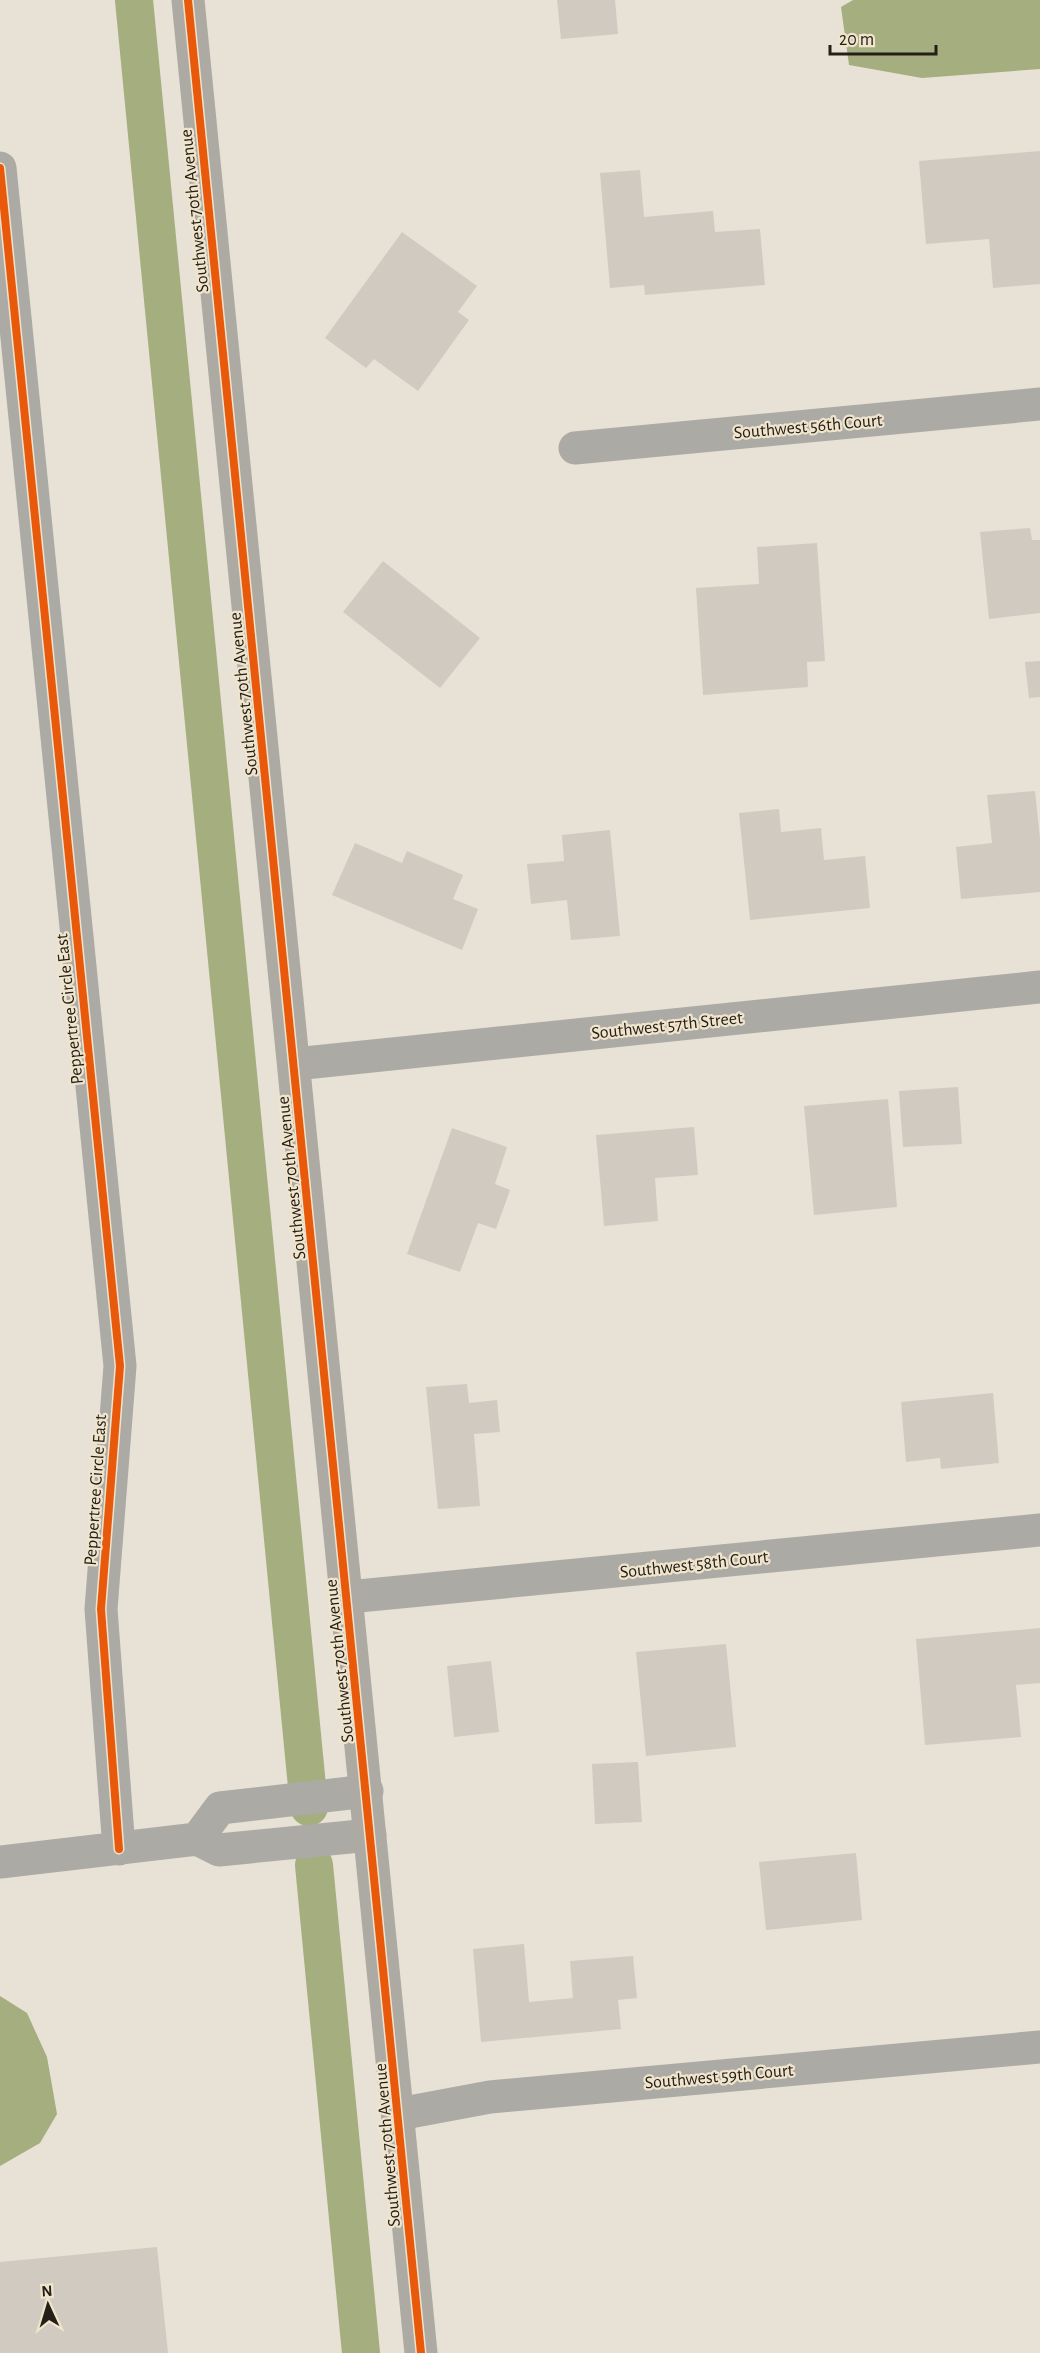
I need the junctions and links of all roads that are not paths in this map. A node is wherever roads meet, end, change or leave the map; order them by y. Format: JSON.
{"nodes":[{"id":1,"x":188,"y":0,"type":"edge"},
{"id":2,"x":0,"y":168,"type":"edge"},
{"id":3,"x":1040,"y":404,"type":"edge"},
{"id":4,"x":575,"y":448,"type":"dead end"},
{"id":5,"x":1040,"y":987,"type":"edge"},
{"id":6,"x":295,"y":1064,"type":"junction"},
{"id":7,"x":1040,"y":1530,"type":"edge"},
{"id":8,"x":348,"y":1598,"type":"junction"},
{"id":9,"x":367,"y":1791,"type":"junction"},
{"id":10,"x":370,"y":1835,"type":"junction"},
{"id":11,"x":197,"y":1839,"type":"junction"},
{"id":12,"x":119,"y":1849,"type":"junction"},
{"id":13,"x":0,"y":1862,"type":"edge"},
{"id":14,"x":1040,"y":2047,"type":"edge"},
{"id":15,"x":399,"y":2114,"type":"junction"},
{"id":16,"x":421,"y":2353,"type":"edge"}],
"edges":[{"from":1,"to":6,"type":"street","name":"Southwest 70th Avenue"},
{"from":2,"to":12,"type":"street","name":"Peppertree Circle East"},
{"from":3,"to":4,"type":"street","name":"Southwest 56th Court"},
{"from":5,"to":6,"type":"street","name":"Southwest 57th Street"},
{"from":6,"to":8,"type":"street","name":"Southwest 70th Avenue"},
{"from":7,"to":8,"type":"street","name":"Southwest 58th Court"},
{"from":8,"to":9,"type":"street","name":"Southwest 70th Avenue"},
{"from":9,"to":10,"type":"street","name":"Southwest 70th Avenue"},
{"from":9,"to":11,"type":"street"},
{"from":10,"to":11,"type":"street"},
{"from":10,"to":15,"type":"street","name":"Southwest 70th Avenue"},
{"from":11,"to":12,"type":"street"},
{"from":12,"to":13,"type":"street"},
{"from":14,"to":15,"type":"street","name":"Southwest 59th Court"},
{"from":15,"to":16,"type":"street","name":"Southwest 70th Avenue"}]}
